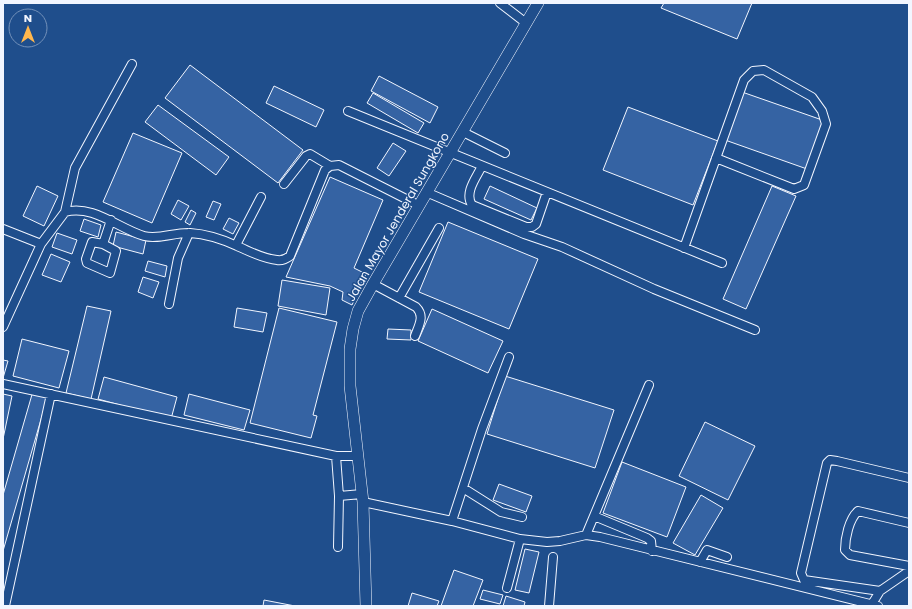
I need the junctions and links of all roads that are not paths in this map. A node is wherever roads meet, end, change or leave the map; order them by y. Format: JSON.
{"nodes":[{"id":1,"x":500,"y":3,"type":"edge"},
{"id":2,"x":538,"y":3,"type":"edge"},
{"id":3,"x":526,"y":23,"type":"junction"},
{"id":4,"x":132,"y":64,"type":"dead end"},
{"id":5,"x":348,"y":111,"type":"dead end"},
{"id":6,"x":463,"y":132,"type":"junction"},
{"id":7,"x":450,"y":153,"type":"junction"},
{"id":8,"x":505,"y":153,"type":"dead end"},
{"id":9,"x":716,"y":158,"type":"junction"},
{"id":10,"x":330,"y":166,"type":"junction"},
{"id":11,"x":482,"y":166,"type":"junction"},
{"id":12,"x":284,"y":184,"type":"dead end"},
{"id":13,"x":426,"y":192,"type":"junction"},
{"id":14,"x":547,"y":192,"type":"junction"},
{"id":15,"x":261,"y":197,"type":"dead end"},
{"id":16,"x":418,"y":205,"type":"junction"},
{"id":17,"x":64,"y":212,"type":"junction"},
{"id":18,"x":111,"y":220,"type":"junction"},
{"id":19,"x":439,"y":228,"type":"dead end"},
{"id":20,"x":3,"y":229,"type":"edge"},
{"id":21,"x":189,"y":233,"type":"junction"},
{"id":22,"x":41,"y":244,"type":"junction"},
{"id":23,"x":103,"y":244,"type":"dead end"},
{"id":24,"x":236,"y":245,"type":"junction"},
{"id":25,"x":684,"y":248,"type":"junction"},
{"id":26,"x":722,"y":263,"type":"dead end"},
{"id":27,"x":373,"y":284,"type":"junction"},
{"id":28,"x":399,"y":298,"type":"junction"},
{"id":29,"x":169,"y":304,"type":"dead end"},
{"id":30,"x":3,"y":327,"type":"edge"},
{"id":31,"x":755,"y":330,"type":"dead end"},
{"id":32,"x":415,"y":336,"type":"dead end"},
{"id":33,"x":509,"y":357,"type":"dead end"},
{"id":34,"x":3,"y":384,"type":"edge"},
{"id":35,"x":649,"y":385,"type":"dead end"},
{"id":36,"x":51,"y":394,"type":"junction"},
{"id":37,"x":336,"y":456,"type":"junction"},
{"id":38,"x":358,"y":456,"type":"junction"},
{"id":39,"x":909,"y":478,"type":"edge"},
{"id":40,"x":463,"y":488,"type":"junction"},
{"id":41,"x":338,"y":496,"type":"junction"},
{"id":42,"x":362,"y":498,"type":"junction"},
{"id":43,"x":594,"y":516,"type":"junction"},
{"id":44,"x":522,"y":517,"type":"dead end"},
{"id":45,"x":452,"y":521,"type":"junction"},
{"id":46,"x":909,"y":523,"type":"edge"},
{"id":47,"x":626,"y":530,"type":"junction"},
{"id":48,"x":586,"y":535,"type":"junction"},
{"id":49,"x":520,"y":539,"type":"junction"},
{"id":50,"x":624,"y":544,"type":"junction"},
{"id":51,"x":338,"y":547,"type":"dead end"},
{"id":52,"x":652,"y":550,"type":"junction"},
{"id":53,"x":553,"y":557,"type":"dead end"},
{"id":54,"x":727,"y":557,"type":"dead end"},
{"id":55,"x":700,"y":562,"type":"junction"},
{"id":56,"x":909,"y":566,"type":"edge"},
{"id":57,"x":909,"y":571,"type":"edge"},
{"id":58,"x":507,"y":588,"type":"dead end"},
{"id":59,"x":880,"y":591,"type":"junction"},
{"id":60,"x":875,"y":605,"type":"edge"},
{"id":61,"x":5,"y":606,"type":"edge"},
{"id":62,"x":366,"y":606,"type":"edge"},
{"id":63,"x":549,"y":606,"type":"edge"}],
"edges":[{"from":1,"to":3,"type":"street"},
{"from":2,"to":3,"type":"main road","name":"Jalan Mayor Jenderal Sungkono"},
{"from":3,"to":6,"type":"main road","name":"Jalan Mayor Jenderal Sungkono"},
{"from":4,"to":17,"type":"street"},
{"from":5,"to":7,"type":"street"},
{"from":6,"to":7,"type":"main road","name":"Jalan Mayor Jenderal Sungkono"},
{"from":6,"to":8,"type":"street"},
{"from":7,"to":11,"type":"street"},
{"from":7,"to":13,"type":"main road","name":"Jalan Mayor Jenderal Sungkono"},
{"from":9,"to":9,"type":"street"},
{"from":9,"to":25,"type":"street"},
{"from":10,"to":12,"type":"street"},
{"from":10,"to":16,"type":"street"},
{"from":10,"to":24,"type":"street"},
{"from":11,"to":14,"type":"street"},
{"from":11,"to":14,"type":"street"},
{"from":13,"to":16,"type":"main road","name":"Jalan Mayor Jenderal Sungkono"},
{"from":13,"to":31,"type":"street"},
{"from":14,"to":25,"type":"street"},
{"from":15,"to":24,"type":"street"},
{"from":16,"to":27,"type":"main road","name":"Jalan Mayor Jenderal Sungkono"},
{"from":17,"to":18,"type":"street"},
{"from":17,"to":22,"type":"street"},
{"from":18,"to":21,"type":"street"},
{"from":18,"to":23,"type":"street"},
{"from":19,"to":28,"type":"street"},
{"from":20,"to":22,"type":"street"},
{"from":21,"to":24,"type":"street"},
{"from":21,"to":29,"type":"street"},
{"from":22,"to":30,"type":"street"},
{"from":25,"to":26,"type":"street"},
{"from":27,"to":28,"type":"street"},
{"from":27,"to":38,"type":"main road","name":"Jalan Mayor Jenderal Sungkono"},
{"from":28,"to":32,"type":"street"},
{"from":33,"to":40,"type":"street"},
{"from":34,"to":36,"type":"street"},
{"from":35,"to":43,"type":"street"},
{"from":36,"to":37,"type":"street"},
{"from":36,"to":61,"type":"street"},
{"from":37,"to":38,"type":"street"},
{"from":37,"to":41,"type":"street"},
{"from":38,"to":42,"type":"main road","name":"Jalan Mayor Jenderal Sungkono"},
{"from":39,"to":59,"type":"street"},
{"from":40,"to":44,"type":"street"},
{"from":40,"to":45,"type":"street"},
{"from":41,"to":42,"type":"street"},
{"from":41,"to":51,"type":"street"},
{"from":42,"to":45,"type":"street"},
{"from":42,"to":62,"type":"main road","name":"Jalan Mayor Jenderal Sungkono"},
{"from":43,"to":47,"type":"street"},
{"from":43,"to":48,"type":"street"},
{"from":45,"to":49,"type":"street"},
{"from":46,"to":56,"type":"street"},
{"from":47,"to":50,"type":"street"},
{"from":47,"to":52,"type":"street"},
{"from":48,"to":49,"type":"street"},
{"from":48,"to":50,"type":"street"},
{"from":49,"to":58,"type":"street"},
{"from":50,"to":52,"type":"street"},
{"from":52,"to":55,"type":"street"},
{"from":53,"to":63,"type":"street"},
{"from":54,"to":55,"type":"street"},
{"from":55,"to":60,"type":"street"},
{"from":57,"to":59,"type":"street"},
{"from":59,"to":60,"type":"street"}]}
